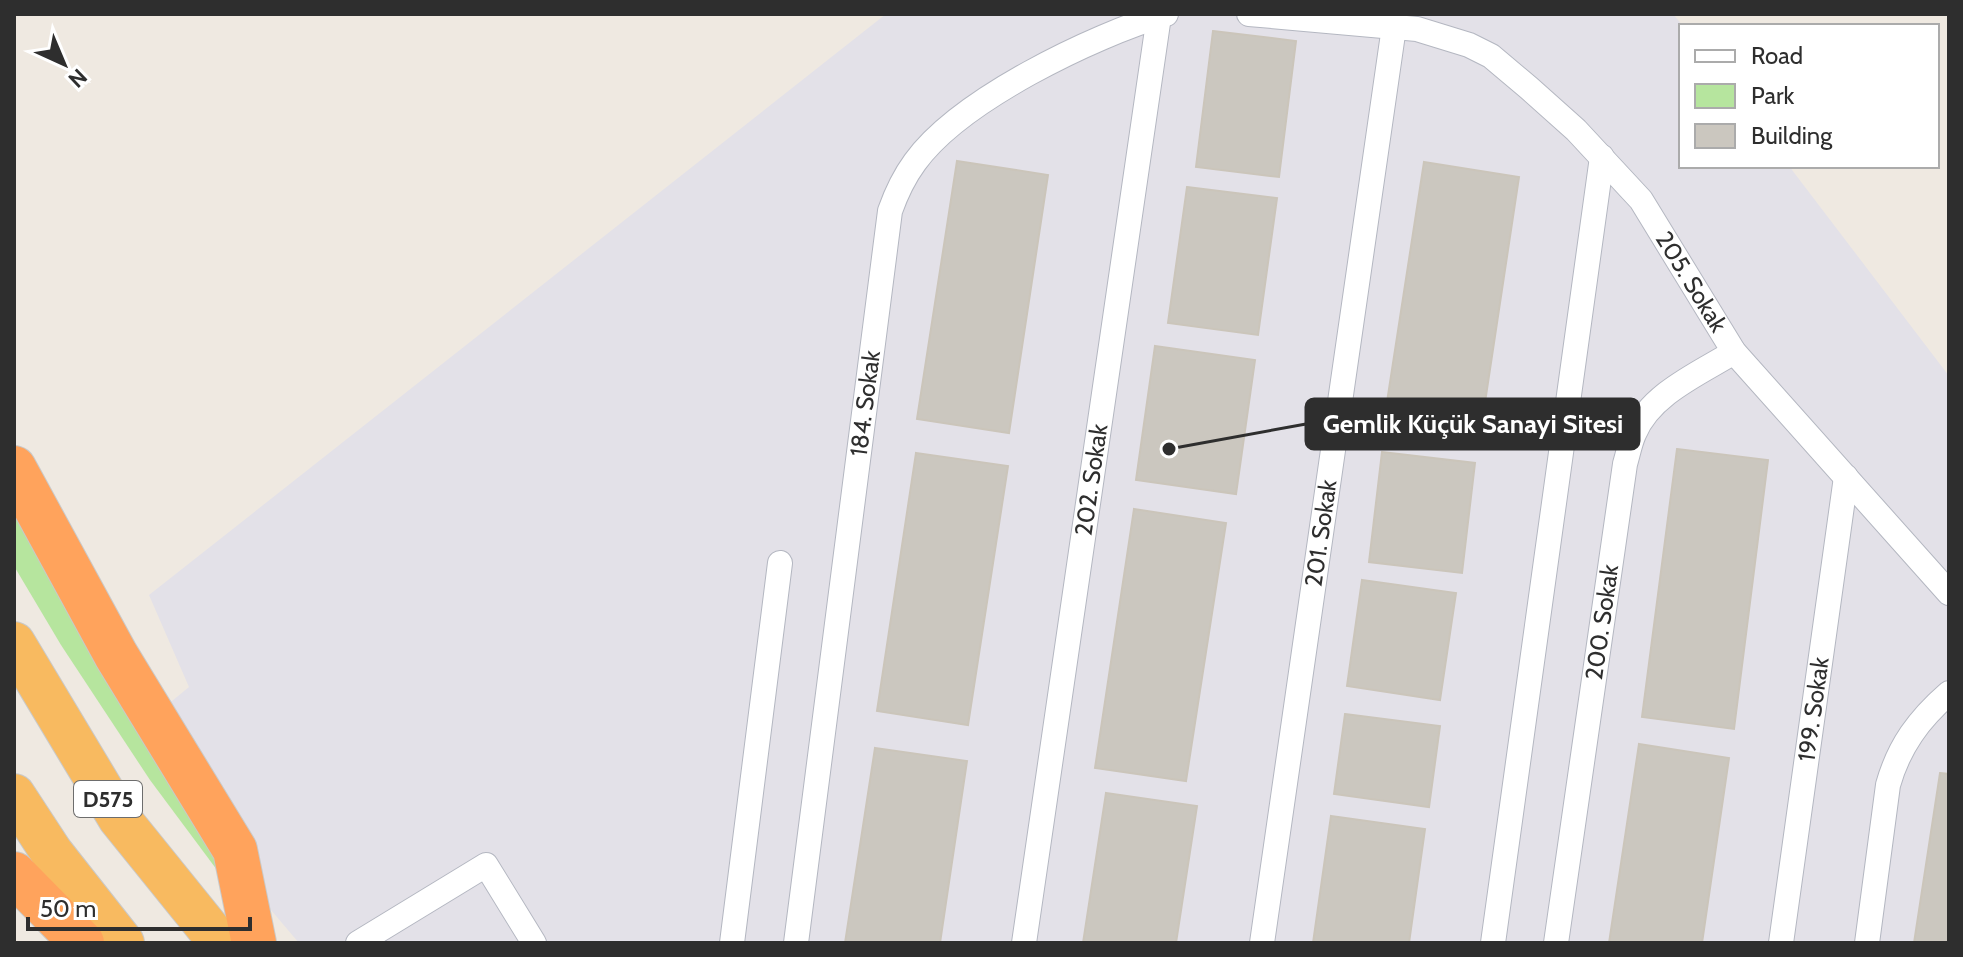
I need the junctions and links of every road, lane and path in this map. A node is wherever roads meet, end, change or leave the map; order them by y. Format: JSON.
{"nodes":[{"id":1,"x":1249,"y":14,"type":"edge"},
{"id":2,"x":1162,"y":15,"type":"edge"},
{"id":3,"x":1394,"y":27,"type":"junction"},
{"id":4,"x":1602,"y":157,"type":"junction"},
{"id":5,"x":1734,"y":352,"type":"junction"},
{"id":6,"x":14,"y":468,"type":"edge"},
{"id":7,"x":1846,"y":477,"type":"junction"},
{"id":8,"x":780,"y":563,"type":"dead end"},
{"id":9,"x":1949,"y":593,"type":"edge"},
{"id":10,"x":14,"y":643,"type":"edge"},
{"id":11,"x":1949,"y":693,"type":"edge"},
{"id":12,"x":14,"y":795,"type":"edge"},
{"id":13,"x":14,"y":874,"type":"edge"},
{"id":14,"x":82,"y":943,"type":"edge"},
{"id":15,"x":123,"y":943,"type":"edge"},
{"id":16,"x":220,"y":943,"type":"edge"},
{"id":17,"x":254,"y":943,"type":"edge"},
{"id":18,"x":358,"y":943,"type":"edge"},
{"id":19,"x":534,"y":943,"type":"edge"},
{"id":20,"x":732,"y":943,"type":"edge"},
{"id":21,"x":796,"y":943,"type":"edge"},
{"id":22,"x":1024,"y":943,"type":"edge"},
{"id":23,"x":1262,"y":943,"type":"edge"},
{"id":24,"x":1493,"y":943,"type":"edge"},
{"id":25,"x":1556,"y":943,"type":"edge"},
{"id":26,"x":1781,"y":943,"type":"edge"},
{"id":27,"x":1867,"y":943,"type":"edge"}],
"edges":[{"from":1,"to":3,"type":"street"},
{"from":2,"to":21,"type":"street","name":"184. Sokak"},
{"from":2,"to":22,"type":"street","name":"202. Sokak"},
{"from":3,"to":4,"type":"street","name":"205. Sokak"},
{"from":3,"to":23,"type":"street","name":"201. Sokak"},
{"from":4,"to":5,"type":"street","name":"205. Sokak"},
{"from":4,"to":24,"type":"street"},
{"from":5,"to":7,"type":"street","name":"205. Sokak"},
{"from":5,"to":25,"type":"street","name":"200. Sokak"},
{"from":6,"to":17,"type":"highway"},
{"from":7,"to":9,"type":"street","name":"205. Sokak"},
{"from":7,"to":26,"type":"street","name":"199. Sokak"},
{"from":8,"to":20,"type":"street"},
{"from":10,"to":16,"type":"highway","number":"D575"},
{"from":11,"to":27,"type":"street"},
{"from":12,"to":15,"type":"highway"},
{"from":13,"to":14,"type":"highway"},
{"from":18,"to":19,"type":"street"}]}
